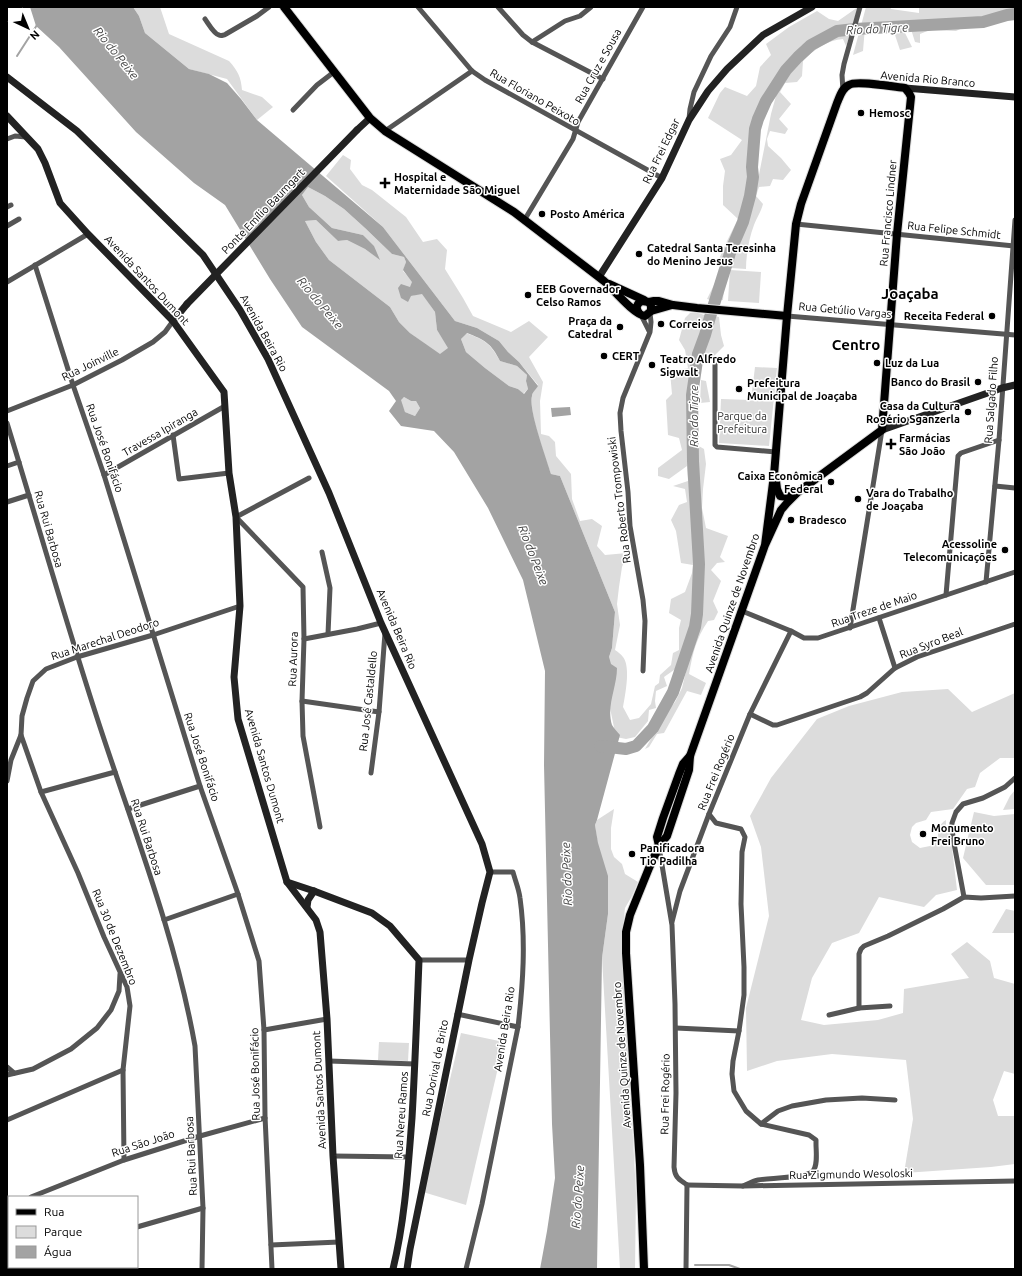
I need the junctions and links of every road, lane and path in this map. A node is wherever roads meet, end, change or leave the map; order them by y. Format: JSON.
{"nodes":[{"id":1,"x":270,"y":7,"type":"edge"},
{"id":2,"x":284,"y":7,"type":"edge"},
{"id":3,"x":418,"y":7,"type":"edge"},
{"id":4,"x":498,"y":7,"type":"edge"},
{"id":5,"x":591,"y":7,"type":"edge"},
{"id":6,"x":643,"y":7,"type":"edge"},
{"id":7,"x":737,"y":7,"type":"edge"},
{"id":8,"x":812,"y":7,"type":"edge"},
{"id":9,"x":860,"y":7,"type":"edge"},
{"id":10,"x":205,"y":19,"type":"dead end"},
{"id":11,"x":532,"y":42,"type":"junction"},
{"id":12,"x":472,"y":71,"type":"junction"},
{"id":13,"x":334,"y":72,"type":"junction"},
{"id":14,"x":7,"y":77,"type":"edge"},
{"id":15,"x":603,"y":78,"type":"junction"},
{"id":16,"x":905,"y":88,"type":"junction"},
{"id":17,"x":843,"y":91,"type":"junction"},
{"id":18,"x":1015,"y":97,"type":"edge"},
{"id":19,"x":293,"y":110,"type":"dead end"},
{"id":20,"x":7,"y":116,"type":"edge"},
{"id":21,"x":370,"y":118,"type":"junction"},
{"id":22,"x":689,"y":120,"type":"junction"},
{"id":23,"x":385,"y":131,"type":"junction"},
{"id":24,"x":575,"y":131,"type":"junction"},
{"id":25,"x":26,"y":137,"type":"junction"},
{"id":26,"x":7,"y":139,"type":"edge"},
{"id":27,"x":662,"y":178,"type":"junction"},
{"id":28,"x":19,"y":219,"type":"dead end"},
{"id":29,"x":525,"y":219,"type":"junction"},
{"id":30,"x":1015,"y":220,"type":"edge"},
{"id":31,"x":796,"y":224,"type":"junction"},
{"id":32,"x":7,"y":226,"type":"edge"},
{"id":33,"x":88,"y":234,"type":"junction"},
{"id":34,"x":897,"y":234,"type":"junction"},
{"id":35,"x":1014,"y":246,"type":"edge"},
{"id":36,"x":34,"y":265,"type":"junction"},
{"id":37,"x":598,"y":277,"type":"junction"},
{"id":38,"x":8,"y":279,"type":"edge"},
{"id":39,"x":607,"y":284,"type":"junction"},
{"id":40,"x":647,"y":301,"type":"junction"},
{"id":41,"x":673,"y":305,"type":"junction"},
{"id":42,"x":650,"y":312,"type":"junction"},
{"id":43,"x":640,"y":314,"type":"junction"},
{"id":44,"x":787,"y":316,"type":"junction"},
{"id":45,"x":173,"y":321,"type":"junction"},
{"id":46,"x":890,"y":325,"type":"junction"},
{"id":47,"x":650,"y":332,"type":"junction"},
{"id":48,"x":1006,"y":334,"type":"junction"},
{"id":49,"x":1015,"y":335,"type":"edge"},
{"id":50,"x":715,"y":361,"type":"dead end"},
{"id":51,"x":73,"y":385,"type":"junction"},
{"id":52,"x":1015,"y":385,"type":"edge"},
{"id":53,"x":1002,"y":388,"type":"junction"},
{"id":54,"x":225,"y":406,"type":"junction"},
{"id":55,"x":7,"y":411,"type":"edge"},
{"id":56,"x":7,"y":423,"type":"edge"},
{"id":57,"x":882,"y":430,"type":"junction"},
{"id":58,"x":173,"y":435,"type":"junction"},
{"id":59,"x":999,"y":440,"type":"junction"},
{"id":60,"x":776,"y":452,"type":"junction"},
{"id":61,"x":19,"y":462,"type":"junction"},
{"id":62,"x":7,"y":466,"type":"edge"},
{"id":63,"x":229,"y":473,"type":"junction"},
{"id":64,"x":104,"y":475,"type":"junction"},
{"id":65,"x":774,"y":475,"type":"junction"},
{"id":66,"x":310,"y":478,"type":"dead end"},
{"id":67,"x":994,"y":486,"type":"junction"},
{"id":68,"x":1015,"y":488,"type":"edge"},
{"id":69,"x":798,"y":492,"type":"junction"},
{"id":70,"x":29,"y":495,"type":"junction"},
{"id":71,"x":771,"y":501,"type":"junction"},
{"id":72,"x":7,"y":502,"type":"edge"},
{"id":73,"x":781,"y":510,"type":"junction"},
{"id":74,"x":236,"y":517,"type":"junction"},
{"id":75,"x":765,"y":545,"type":"junction"},
{"id":76,"x":322,"y":552,"type":"dead end"},
{"id":77,"x":1015,"y":572,"type":"edge"},
{"id":78,"x":986,"y":582,"type":"junction"},
{"id":79,"x":946,"y":595,"type":"junction"},
{"id":80,"x":240,"y":606,"type":"junction"},
{"id":81,"x":742,"y":611,"type":"junction"},
{"id":82,"x":879,"y":618,"type":"junction"},
{"id":83,"x":381,"y":623,"type":"junction"},
{"id":84,"x":1015,"y":624,"type":"edge"},
{"id":85,"x":850,"y":628,"type":"junction"},
{"id":86,"x":385,"y":631,"type":"junction"},
{"id":87,"x":791,"y":631,"type":"junction"},
{"id":88,"x":328,"y":634,"type":"junction"},
{"id":89,"x":153,"y":635,"type":"junction"},
{"id":90,"x":304,"y":639,"type":"junction"},
{"id":91,"x":77,"y":657,"type":"junction"},
{"id":92,"x":895,"y":668,"type":"junction"},
{"id":93,"x":643,"y":671,"type":"dead end"},
{"id":94,"x":302,"y":701,"type":"junction"},
{"id":95,"x":379,"y":712,"type":"junction"},
{"id":96,"x":750,"y":714,"type":"junction"},
{"id":97,"x":21,"y":734,"type":"junction"},
{"id":98,"x":690,"y":756,"type":"junction"},
{"id":99,"x":115,"y":772,"type":"junction"},
{"id":100,"x":371,"y":773,"type":"dead end"},
{"id":101,"x":1015,"y":778,"type":"edge"},
{"id":102,"x":7,"y":781,"type":"edge"},
{"id":103,"x":200,"y":786,"type":"junction"},
{"id":104,"x":674,"y":789,"type":"junction"},
{"id":105,"x":41,"y":792,"type":"junction"},
{"id":106,"x":680,"y":796,"type":"junction"},
{"id":107,"x":128,"y":809,"type":"junction"},
{"id":108,"x":709,"y":814,"type":"junction"},
{"id":109,"x":673,"y":816,"type":"junction"},
{"id":110,"x":662,"y":818,"type":"junction"},
{"id":111,"x":320,"y":828,"type":"dead end"},
{"id":112,"x":659,"y":846,"type":"junction"},
{"id":113,"x":490,"y":872,"type":"junction"},
{"id":114,"x":287,"y":882,"type":"junction"},
{"id":115,"x":314,"y":891,"type":"junction"},
{"id":116,"x":238,"y":894,"type":"junction"},
{"id":117,"x":1015,"y":896,"type":"edge"},
{"id":118,"x":964,"y":897,"type":"junction"},
{"id":119,"x":307,"y":907,"type":"junction"},
{"id":120,"x":164,"y":920,"type":"junction"},
{"id":121,"x":672,"y":925,"type":"junction"},
{"id":122,"x":420,"y":960,"type":"junction"},
{"id":123,"x":469,"y":960,"type":"junction"},
{"id":124,"x":120,"y":972,"type":"junction"},
{"id":125,"x":890,"y":1006,"type":"dead end"},
{"id":126,"x":859,"y":1008,"type":"junction"},
{"id":127,"x":457,"y":1014,"type":"junction"},
{"id":128,"x":829,"y":1015,"type":"dead end"},
{"id":129,"x":327,"y":1019,"type":"junction"},
{"id":130,"x":518,"y":1027,"type":"junction"},
{"id":131,"x":676,"y":1028,"type":"junction"},
{"id":132,"x":264,"y":1030,"type":"junction"},
{"id":133,"x":739,"y":1031,"type":"junction"},
{"id":134,"x":329,"y":1061,"type":"junction"},
{"id":135,"x":415,"y":1064,"type":"junction"},
{"id":136,"x":7,"y":1067,"type":"edge"},
{"id":137,"x":123,"y":1070,"type":"junction"},
{"id":138,"x":14,"y":1073,"type":"junction"},
{"id":139,"x":7,"y":1075,"type":"edge"},
{"id":140,"x":895,"y":1100,"type":"dead end"},
{"id":141,"x":265,"y":1118,"type":"junction"},
{"id":142,"x":7,"y":1120,"type":"edge"},
{"id":143,"x":761,"y":1124,"type":"junction"},
{"id":144,"x":200,"y":1136,"type":"junction"},
{"id":145,"x":333,"y":1156,"type":"junction"},
{"id":146,"x":409,"y":1157,"type":"junction"},
{"id":147,"x":124,"y":1160,"type":"junction"},
{"id":148,"x":1015,"y":1181,"type":"edge"},
{"id":149,"x":687,"y":1185,"type":"junction"},
{"id":150,"x":743,"y":1186,"type":"junction"},
{"id":151,"x":34,"y":1196,"type":"edge"},
{"id":152,"x":203,"y":1208,"type":"junction"},
{"id":153,"x":138,"y":1227,"type":"edge"},
{"id":154,"x":339,"y":1242,"type":"junction"},
{"id":155,"x":271,"y":1245,"type":"junction"},
{"id":156,"x":202,"y":1269,"type":"edge"},
{"id":157,"x":272,"y":1269,"type":"edge"},
{"id":158,"x":341,"y":1269,"type":"edge"},
{"id":159,"x":393,"y":1269,"type":"edge"},
{"id":160,"x":407,"y":1269,"type":"edge"},
{"id":161,"x":466,"y":1269,"type":"edge"},
{"id":162,"x":644,"y":1269,"type":"edge"},
{"id":163,"x":686,"y":1269,"type":"edge"}],
"edges":[{"from":1,"to":10,"type":"street"},
{"from":2,"to":13,"type":"main road"},
{"from":3,"to":12,"type":"street","name":"Rua Floriano Peixoto"},
{"from":4,"to":11,"type":"street"},
{"from":5,"to":11,"type":"street"},
{"from":6,"to":15,"type":"street","name":"Rua Cruz e Sousa"},
{"from":7,"to":22,"type":"street","name":"Rua Frei Edgar"},
{"from":8,"to":22,"type":"street"},
{"from":9,"to":17,"type":"street","name":"Avenida Quinze de Novembro"},
{"from":11,"to":15,"type":"street"},
{"from":12,"to":23,"type":"street"},
{"from":12,"to":24,"type":"street","name":"Rua Floriano Peixoto"},
{"from":13,"to":19,"type":"street"},
{"from":13,"to":21,"type":"main road"},
{"from":14,"to":83,"type":"street","name":"Avenida Beira Rio"},
{"from":15,"to":24,"type":"street","name":"Rua Cruz e Sousa"},
{"from":16,"to":17,"type":"main road","name":"Avenida Rio Branco"},
{"from":16,"to":18,"type":"street","name":"Avenida Rio Branco"},
{"from":16,"to":34,"type":"main road","name":"Rua Francisco Lindner"},
{"from":17,"to":31,"type":"main road","name":"Avenida Quinze de Novembro"},
{"from":20,"to":25,"type":"street","name":"Avenida Santos Dumont"},
{"from":21,"to":23,"type":"main road"},
{"from":21,"to":45,"type":"street","name":"Ponte Emílio Baumgart","bridge":true},
{"from":22,"to":27,"type":"street","name":"Rua Frei Edgar"},
{"from":23,"to":29,"type":"main road"},
{"from":24,"to":27,"type":"street","name":"Rua Floriano Peixoto"},
{"from":24,"to":29,"type":"street","name":"Rua Cruz e Sousa"},
{"from":25,"to":26,"type":"street"},
{"from":25,"to":33,"type":"street","name":"Avenida Santos Dumont"},
{"from":27,"to":37,"type":"street","name":"Rua Frei Edgar"},
{"from":28,"to":32,"type":"street"},
{"from":29,"to":37,"type":"main road"},
{"from":30,"to":35,"type":"street","name":"Rua Salgado Filho"},
{"from":31,"to":34,"type":"street","name":"Rua Felipe Schmidt"},
{"from":31,"to":44,"type":"main road","name":"Avenida Quinze de Novembro"},
{"from":33,"to":36,"type":"street"},
{"from":33,"to":45,"type":"street","name":"Avenida Santos Dumont"},
{"from":34,"to":35,"type":"street","name":"Rua Felipe Schmidt"},
{"from":34,"to":46,"type":"main road","name":"Rua Francisco Lindner"},
{"from":35,"to":48,"type":"street","name":"Rua Salgado Filho"},
{"from":36,"to":38,"type":"street"},
{"from":36,"to":51,"type":"street","name":"Rua José Bonifácio"},
{"from":37,"to":39,"type":"main road"},
{"from":39,"to":40,"type":"main road","name":"Rua Getúlio Vargas"},
{"from":39,"to":43,"type":"main road"},
{"from":40,"to":41,"type":"main road","name":"Rua Getúlio Vargas"},
{"from":40,"to":42,"type":"main road"},
{"from":40,"to":43,"type":"main road"},
{"from":41,"to":42,"type":"main road","name":"Rua Getúlio Vargas"},
{"from":41,"to":44,"type":"main road","name":"Rua Getúlio Vargas"},
{"from":42,"to":43,"type":"main road"},
{"from":42,"to":47,"type":"street","name":"Rua Roberto Trompowiski"},
{"from":43,"to":47,"type":"street"},
{"from":44,"to":46,"type":"street","name":"Rua Getúlio Vargas"},
{"from":44,"to":60,"type":"main road","name":"Avenida Quinze de Novembro"},
{"from":45,"to":51,"type":"street","name":"Rua Joinville"},
{"from":45,"to":54,"type":"street","name":"Avenida Santos Dumont"},
{"from":46,"to":48,"type":"street","name":"Rua Getúlio Vargas"},
{"from":46,"to":57,"type":"main road","name":"Rua Francisco Lindner"},
{"from":47,"to":93,"type":"street","name":"Rua Roberto Trompowiski"},
{"from":48,"to":49,"type":"street","name":"Rua Getúlio Vargas"},
{"from":48,"to":53,"type":"street","name":"Rua Salgado Filho"},
{"from":50,"to":60,"type":"street"},
{"from":51,"to":55,"type":"street","name":"Rua Joinville"},
{"from":51,"to":64,"type":"street","name":"Rua José Bonifácio"},
{"from":52,"to":53,"type":"street"},
{"from":53,"to":57,"type":"street"},
{"from":53,"to":59,"type":"street","name":"Rua Salgado Filho"},
{"from":54,"to":58,"type":"street","name":"Travessa Ipiranga"},
{"from":54,"to":63,"type":"street","name":"Avenida Santos Dumont"},
{"from":56,"to":61,"type":"street","name":"Rua Rui Barbosa"},
{"from":57,"to":69,"type":"main road"},
{"from":57,"to":85,"type":"street","name":"Rua Francisco Lindner"},
{"from":58,"to":63,"type":"street"},
{"from":58,"to":64,"type":"street","name":"Travessa Ipiranga"},
{"from":59,"to":67,"type":"street","name":"Rua Salgado Filho"},
{"from":59,"to":79,"type":"street"},
{"from":60,"to":65,"type":"main road","name":"Avenida Quinze de Novembro"},
{"from":61,"to":62,"type":"street"},
{"from":61,"to":70,"type":"street","name":"Rua Rui Barbosa"},
{"from":63,"to":74,"type":"street","name":"Avenida Santos Dumont"},
{"from":64,"to":89,"type":"street","name":"Rua José Bonifácio"},
{"from":65,"to":69,"type":"main road"},
{"from":65,"to":71,"type":"main road","name":"Avenida Quinze de Novembro"},
{"from":66,"to":74,"type":"street"},
{"from":67,"to":68,"type":"street"},
{"from":67,"to":78,"type":"street","name":"Rua Salgado Filho"},
{"from":69,"to":73,"type":"main road"},
{"from":70,"to":72,"type":"street"},
{"from":70,"to":91,"type":"street","name":"Rua Rui Barbosa"},
{"from":71,"to":73,"type":"main road"},
{"from":71,"to":75,"type":"main road","name":"Avenida Quinze de Novembro"},
{"from":73,"to":75,"type":"main road"},
{"from":74,"to":80,"type":"street","name":"Avenida Santos Dumont"},
{"from":74,"to":90,"type":"street","name":"Rua Aurora"},
{"from":75,"to":81,"type":"main road","name":"Avenida Quinze de Novembro"},
{"from":76,"to":88,"type":"street"},
{"from":77,"to":78,"type":"street","name":"Rua Treze de Maio"},
{"from":78,"to":79,"type":"street","name":"Rua Treze de Maio"},
{"from":79,"to":82,"type":"street","name":"Rua Treze de Maio"},
{"from":80,"to":89,"type":"street","name":"Rua Marechal Deodoro"},
{"from":80,"to":114,"type":"street","name":"Avenida Santos Dumont"},
{"from":81,"to":87,"type":"street","name":"Rua Treze de Maio"},
{"from":81,"to":98,"type":"main road","name":"Avenida Quinze de Novembro"},
{"from":82,"to":85,"type":"street","name":"Rua Treze de Maio"},
{"from":82,"to":92,"type":"street"},
{"from":83,"to":86,"type":"street","name":"Avenida Beira Rio"},
{"from":83,"to":88,"type":"street"},
{"from":84,"to":92,"type":"street","name":"Rua Syro Beal"},
{"from":85,"to":87,"type":"street","name":"Rua Treze de Maio"},
{"from":86,"to":95,"type":"street","name":"Rua José Castaldello"},
{"from":86,"to":113,"type":"street","name":"Avenida Beira Rio"},
{"from":87,"to":96,"type":"street","name":"Rua Frei Rogério"},
{"from":88,"to":90,"type":"street"},
{"from":89,"to":91,"type":"street","name":"Rua Marechal Deodoro"},
{"from":89,"to":103,"type":"street","name":"Rua José Bonifácio"},
{"from":90,"to":94,"type":"street","name":"Rua Aurora"},
{"from":91,"to":97,"type":"street","name":"Rua Marechal Deodoro"},
{"from":91,"to":99,"type":"street","name":"Rua Rui Barbosa"},
{"from":92,"to":96,"type":"street","name":"Rua Syro Beal"},
{"from":94,"to":95,"type":"street"},
{"from":94,"to":111,"type":"street","name":"Rua Aurora"},
{"from":95,"to":100,"type":"street","name":"Rua José Castaldello"},
{"from":96,"to":108,"type":"street","name":"Rua Frei Rogério"},
{"from":97,"to":102,"type":"street","name":"Rua Marechal Deodoro"},
{"from":97,"to":105,"type":"street","name":"Rua 30 de Dezembro"},
{"from":98,"to":104,"type":"main road","name":"Avenida Quinze de Novembro"},
{"from":98,"to":106,"type":"main road","name":"Avenida Quinze de Novembro"},
{"from":99,"to":105,"type":"street"},
{"from":99,"to":107,"type":"street","name":"Rua Rui Barbosa"},
{"from":101,"to":118,"type":"street"},
{"from":103,"to":107,"type":"street"},
{"from":103,"to":116,"type":"street","name":"Rua José Bonifácio"},
{"from":104,"to":106,"type":"main road"},
{"from":104,"to":110,"type":"main road","name":"Avenida Quinze de Novembro"},
{"from":105,"to":124,"type":"street","name":"Rua 30 de Dezembro"},
{"from":106,"to":109,"type":"main road","name":"Avenida Quinze de Novembro"},
{"from":107,"to":120,"type":"street","name":"Rua Rui Barbosa"},
{"from":108,"to":121,"type":"street","name":"Rua Frei Rogério"},
{"from":108,"to":133,"type":"street"},
{"from":109,"to":110,"type":"main road"},
{"from":109,"to":112,"type":"main road","name":"Avenida Quinze de Novembro"},
{"from":110,"to":112,"type":"main road","name":"Avenida Quinze de Novembro"},
{"from":112,"to":121,"type":"street","name":"Rua Frei Rogério"},
{"from":112,"to":162,"type":"main road","name":"Avenida Quinze de Novembro"},
{"from":113,"to":123,"type":"street","name":"Rua Dorival de Brito"},
{"from":113,"to":130,"type":"street","name":"Avenida Beira Rio"},
{"from":114,"to":115,"type":"street"},
{"from":114,"to":119,"type":"street","name":"Avenida Santos Dumont"},
{"from":115,"to":119,"type":"street"},
{"from":115,"to":122,"type":"street"},
{"from":116,"to":120,"type":"street"},
{"from":116,"to":132,"type":"street","name":"Rua José Bonifácio"},
{"from":117,"to":118,"type":"street"},
{"from":118,"to":126,"type":"street"},
{"from":119,"to":129,"type":"street","name":"Avenida Santos Dumont"},
{"from":120,"to":144,"type":"street","name":"Rua Rui Barbosa"},
{"from":121,"to":131,"type":"street","name":"Rua Frei Rogério"},
{"from":122,"to":123,"type":"street"},
{"from":122,"to":135,"type":"street","name":"Rua Nereu Ramos"},
{"from":123,"to":127,"type":"street","name":"Rua Dorival de Brito"},
{"from":124,"to":137,"type":"street","name":"Rua 30 de Dezembro"},
{"from":124,"to":138,"type":"street"},
{"from":125,"to":126,"type":"street"},
{"from":126,"to":128,"type":"street"},
{"from":127,"to":130,"type":"street"},
{"from":127,"to":160,"type":"street","name":"Rua Dorival de Brito"},
{"from":129,"to":132,"type":"street"},
{"from":129,"to":134,"type":"street","name":"Avenida Santos Dumont"},
{"from":130,"to":161,"type":"street","name":"Avenida Beira Rio"},
{"from":131,"to":133,"type":"street"},
{"from":131,"to":149,"type":"street","name":"Rua Frei Rogério"},
{"from":132,"to":141,"type":"street","name":"Rua José Bonifácio"},
{"from":133,"to":143,"type":"street"},
{"from":134,"to":135,"type":"street"},
{"from":134,"to":145,"type":"street","name":"Avenida Santos Dumont"},
{"from":135,"to":146,"type":"street","name":"Rua Nereu Ramos"},
{"from":136,"to":138,"type":"street"},
{"from":137,"to":142,"type":"street"},
{"from":137,"to":147,"type":"street","name":"Rua 30 de Dezembro"},
{"from":138,"to":139,"type":"street"},
{"from":140,"to":143,"type":"street"},
{"from":141,"to":144,"type":"street","name":"Rua São João"},
{"from":141,"to":155,"type":"street","name":"Rua José Bonifácio"},
{"from":143,"to":150,"type":"street"},
{"from":144,"to":147,"type":"street","name":"Rua São João"},
{"from":144,"to":152,"type":"street","name":"Rua Rui Barbosa"},
{"from":145,"to":146,"type":"street"},
{"from":145,"to":154,"type":"street","name":"Avenida Santos Dumont"},
{"from":146,"to":159,"type":"street","name":"Rua Nereu Ramos"},
{"from":147,"to":151,"type":"street","name":"Rua São João"},
{"from":148,"to":150,"type":"street","name":"Rua Zigmundo Wesoloski"},
{"from":149,"to":150,"type":"street","name":"Rua Zigmundo Wesoloski"},
{"from":149,"to":163,"type":"street"},
{"from":152,"to":153,"type":"street"},
{"from":152,"to":156,"type":"street","name":"Rua Rui Barbosa"},
{"from":154,"to":155,"type":"street"},
{"from":154,"to":158,"type":"street","name":"Avenida Santos Dumont"},
{"from":155,"to":157,"type":"street","name":"Rua José Bonifácio"}]}
